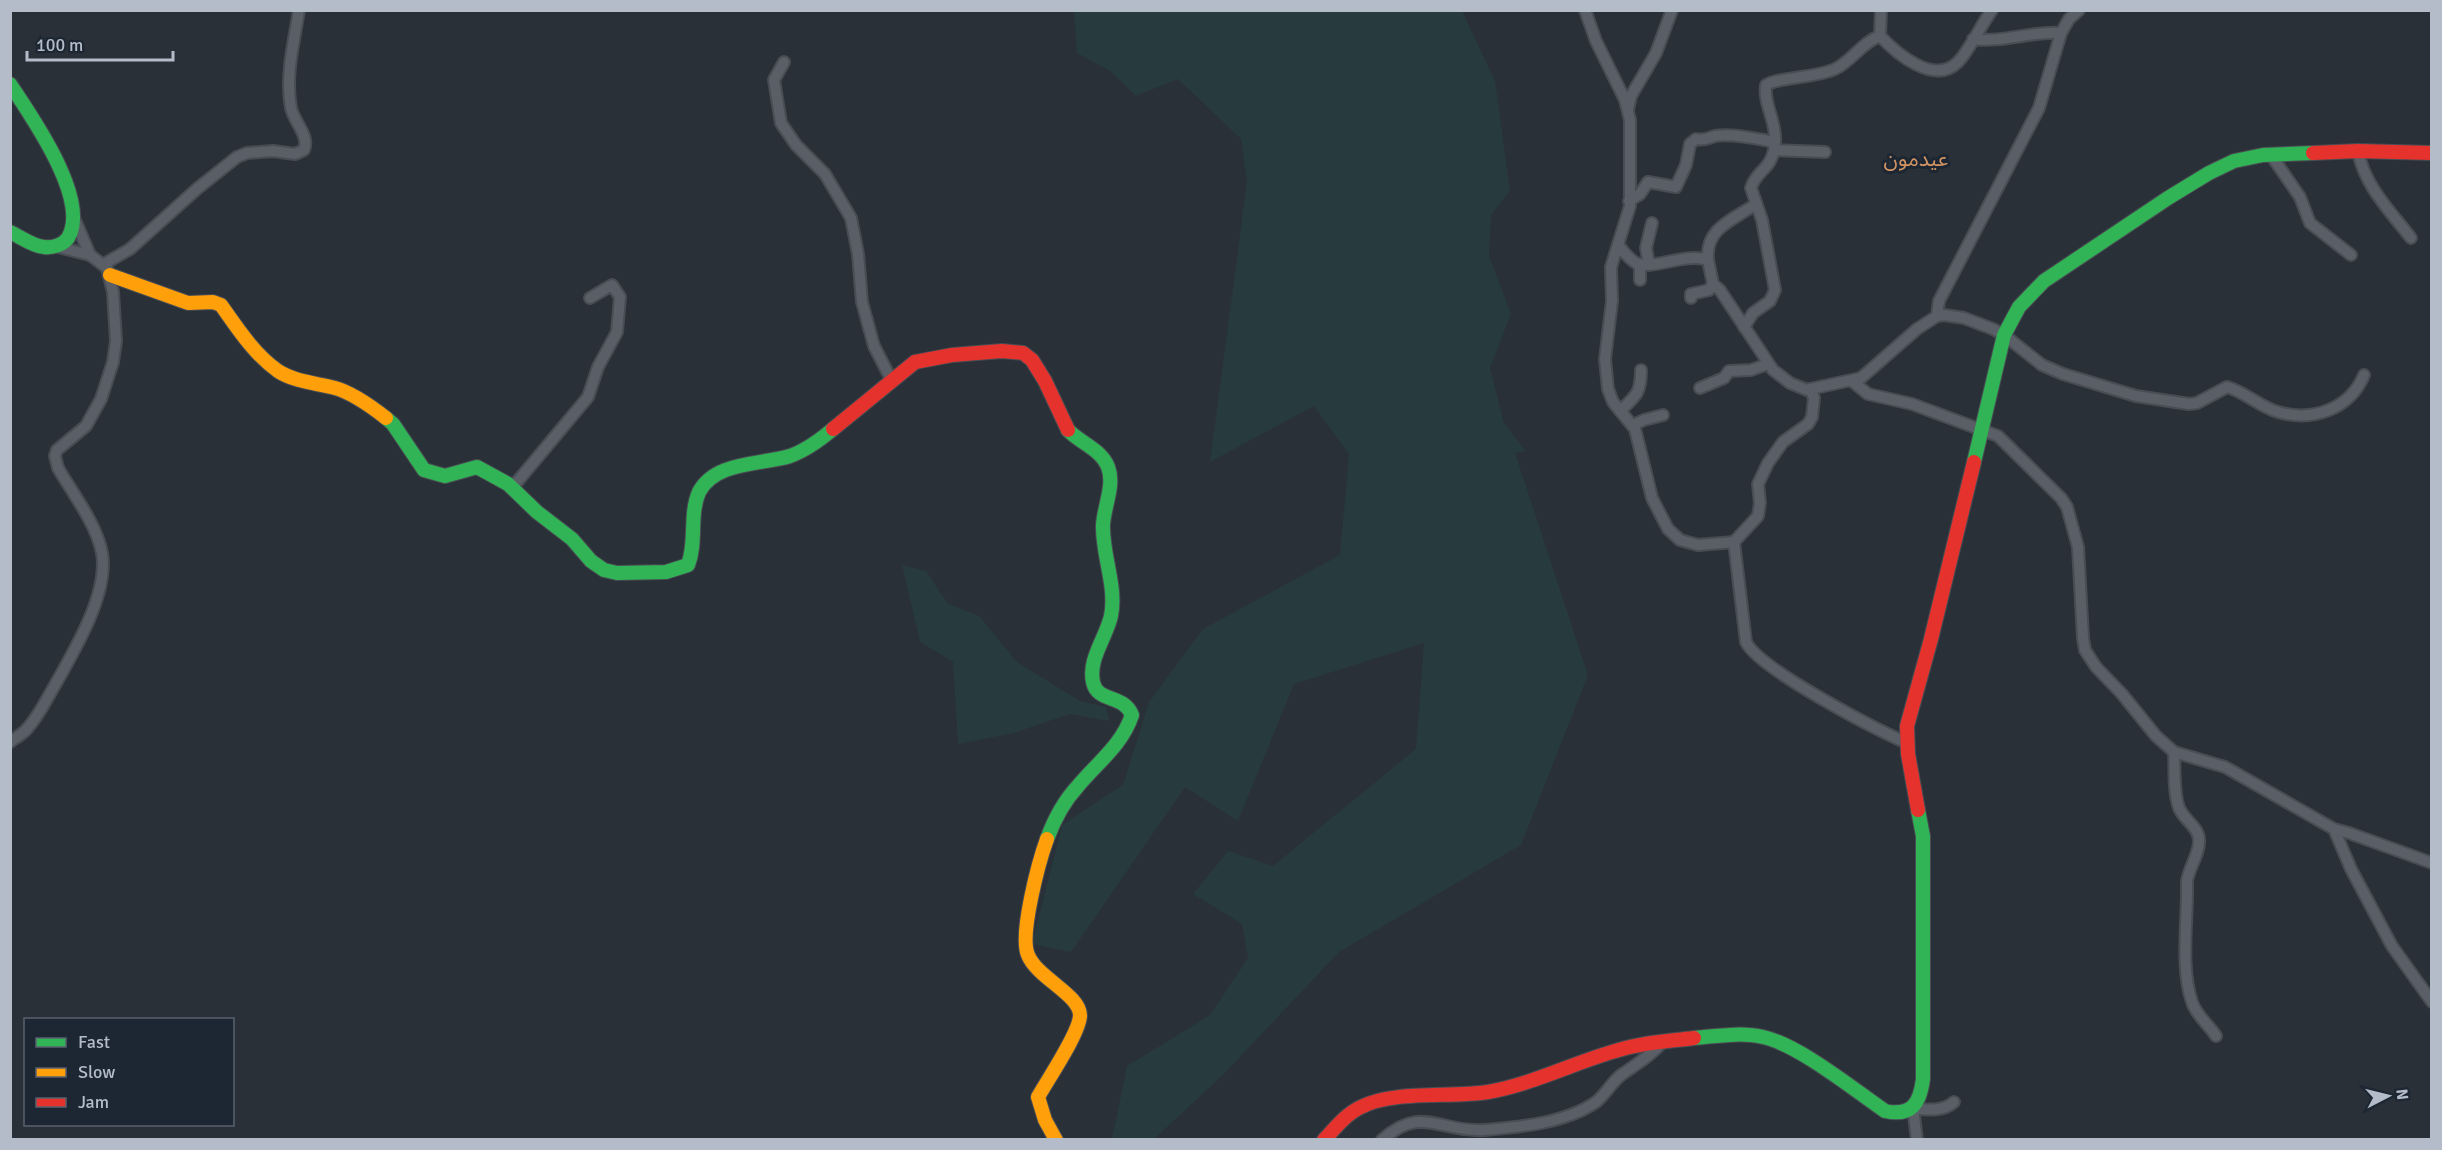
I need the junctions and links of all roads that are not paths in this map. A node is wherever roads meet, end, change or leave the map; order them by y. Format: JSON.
{"nodes":[{"id":1,"x":299,"y":10,"type":"edge"},
{"id":2,"x":1585,"y":10,"type":"edge"},
{"id":3,"x":1672,"y":10,"type":"edge"},
{"id":4,"x":1881,"y":10,"type":"edge"},
{"id":5,"x":1992,"y":10,"type":"edge"},
{"id":6,"x":2079,"y":10,"type":"edge"},
{"id":7,"x":2061,"y":33,"type":"junction"},
{"id":8,"x":1881,"y":36,"type":"junction"},
{"id":9,"x":1973,"y":39,"type":"junction"},
{"id":10,"x":784,"y":62,"type":"dead end"},
{"id":11,"x":10,"y":84,"type":"edge"},
{"id":12,"x":1628,"y":109,"type":"junction"},
{"id":13,"x":1774,"y":146,"type":"junction"},
{"id":14,"x":2358,"y":151,"type":"junction"},
{"id":15,"x":1825,"y":152,"type":"dead end"},
{"id":16,"x":2432,"y":153,"type":"edge"},
{"id":17,"x":2271,"y":154,"type":"junction"},
{"id":18,"x":1629,"y":201,"type":"junction"},
{"id":19,"x":1756,"y":204,"type":"junction"},
{"id":20,"x":75,"y":220,"type":"junction"},
{"id":21,"x":1652,"y":223,"type":"dead end"},
{"id":22,"x":10,"y":232,"type":"edge"},
{"id":23,"x":2411,"y":238,"type":"dead end"},
{"id":24,"x":1618,"y":245,"type":"junction"},
{"id":25,"x":54,"y":246,"type":"junction"},
{"id":26,"x":90,"y":255,"type":"junction"},
{"id":27,"x":2351,"y":255,"type":"dead end"},
{"id":28,"x":1708,"y":260,"type":"junction"},
{"id":29,"x":1644,"y":264,"type":"junction"},
{"id":30,"x":107,"y":270,"type":"junction"},
{"id":31,"x":1640,"y":280,"type":"dead end"},
{"id":32,"x":1713,"y":284,"type":"junction"},
{"id":33,"x":591,"y":298,"type":"dead end"},
{"id":34,"x":1691,"y":298,"type":"dead end"},
{"id":35,"x":1937,"y":316,"type":"junction"},
{"id":36,"x":1744,"y":327,"type":"junction"},
{"id":37,"x":2004,"y":335,"type":"junction"},
{"id":38,"x":1768,"y":364,"type":"junction"},
{"id":39,"x":1641,"y":370,"type":"dead end"},
{"id":40,"x":2364,"y":375,"type":"dead end"},
{"id":41,"x":892,"y":381,"type":"junction"},
{"id":42,"x":1852,"y":381,"type":"junction"},
{"id":43,"x":1700,"y":388,"type":"dead end"},
{"id":44,"x":1810,"y":389,"type":"junction"},
{"id":45,"x":1620,"y":411,"type":"junction"},
{"id":46,"x":1663,"y":415,"type":"dead end"},
{"id":47,"x":1633,"y":426,"type":"junction"},
{"id":48,"x":1981,"y":429,"type":"junction"},
{"id":49,"x":512,"y":488,"type":"junction"},
{"id":50,"x":1734,"y":542,"type":"junction"},
{"id":51,"x":10,"y":742,"type":"edge"},
{"id":52,"x":1907,"y":743,"type":"junction"},
{"id":53,"x":2174,"y":752,"type":"junction"},
{"id":54,"x":2334,"y":830,"type":"junction"},
{"id":55,"x":2432,"y":863,"type":"edge"},
{"id":56,"x":2432,"y":1002,"type":"edge"},
{"id":57,"x":2216,"y":1036,"type":"dead end"},
{"id":58,"x":1665,"y":1041,"type":"junction"},
{"id":59,"x":1954,"y":1102,"type":"dead end"},
{"id":60,"x":1912,"y":1108,"type":"junction"},
{"id":61,"x":1056,"y":1140,"type":"edge"},
{"id":62,"x":1324,"y":1140,"type":"edge"},
{"id":63,"x":1382,"y":1140,"type":"edge"},
{"id":64,"x":1917,"y":1140,"type":"edge"}],
"edges":[{"from":1,"to":30,"type":"street"},
{"from":2,"to":12,"type":"street"},
{"from":3,"to":12,"type":"street"},
{"from":4,"to":8,"type":"street"},
{"from":5,"to":9,"type":"street"},
{"from":6,"to":7,"type":"street"},
{"from":7,"to":9,"type":"street"},
{"from":7,"to":35,"type":"street"},
{"from":8,"to":9,"type":"street"},
{"from":8,"to":13,"type":"street"},
{"from":10,"to":41,"type":"street"},
{"from":11,"to":20,"type":"street"},
{"from":12,"to":18,"type":"street"},
{"from":13,"to":15,"type":"street"},
{"from":13,"to":18,"type":"street"},
{"from":13,"to":19,"type":"street"},
{"from":14,"to":16,"type":"street"},
{"from":14,"to":17,"type":"street"},
{"from":14,"to":23,"type":"street"},
{"from":17,"to":27,"type":"street"},
{"from":17,"to":37,"type":"street"},
{"from":18,"to":24,"type":"street"},
{"from":19,"to":28,"type":"street"},
{"from":19,"to":36,"type":"street"},
{"from":20,"to":25,"type":"street"},
{"from":20,"to":26,"type":"street"},
{"from":21,"to":29,"type":"street"},
{"from":22,"to":25,"type":"street"},
{"from":24,"to":29,"type":"street"},
{"from":24,"to":45,"type":"street"},
{"from":25,"to":26,"type":"street"},
{"from":26,"to":30,"type":"street"},
{"from":28,"to":29,"type":"street"},
{"from":28,"to":32,"type":"street"},
{"from":29,"to":31,"type":"street"},
{"from":30,"to":49,"type":"street"},
{"from":30,"to":51,"type":"street"},
{"from":32,"to":34,"type":"street"},
{"from":32,"to":36,"type":"street"},
{"from":33,"to":49,"type":"street"},
{"from":35,"to":37,"type":"street"},
{"from":35,"to":42,"type":"street"},
{"from":36,"to":38,"type":"street"},
{"from":37,"to":40,"type":"street"},
{"from":37,"to":48,"type":"street"},
{"from":38,"to":43,"type":"street"},
{"from":38,"to":44,"type":"street"},
{"from":39,"to":45,"type":"street"},
{"from":41,"to":49,"type":"street"},
{"from":41,"to":61,"type":"street"},
{"from":42,"to":44,"type":"street"},
{"from":42,"to":48,"type":"street"},
{"from":44,"to":50,"type":"street"},
{"from":45,"to":47,"type":"street"},
{"from":46,"to":47,"type":"street"},
{"from":47,"to":50,"type":"street"},
{"from":48,"to":52,"type":"street"},
{"from":48,"to":53,"type":"street"},
{"from":50,"to":52,"type":"street"},
{"from":52,"to":60,"type":"street"},
{"from":53,"to":54,"type":"street"},
{"from":53,"to":57,"type":"street"},
{"from":54,"to":55,"type":"street"},
{"from":54,"to":56,"type":"street"},
{"from":58,"to":60,"type":"street"},
{"from":58,"to":62,"type":"street"},
{"from":58,"to":63,"type":"street"},
{"from":59,"to":60,"type":"street"},
{"from":60,"to":64,"type":"street"}]}
